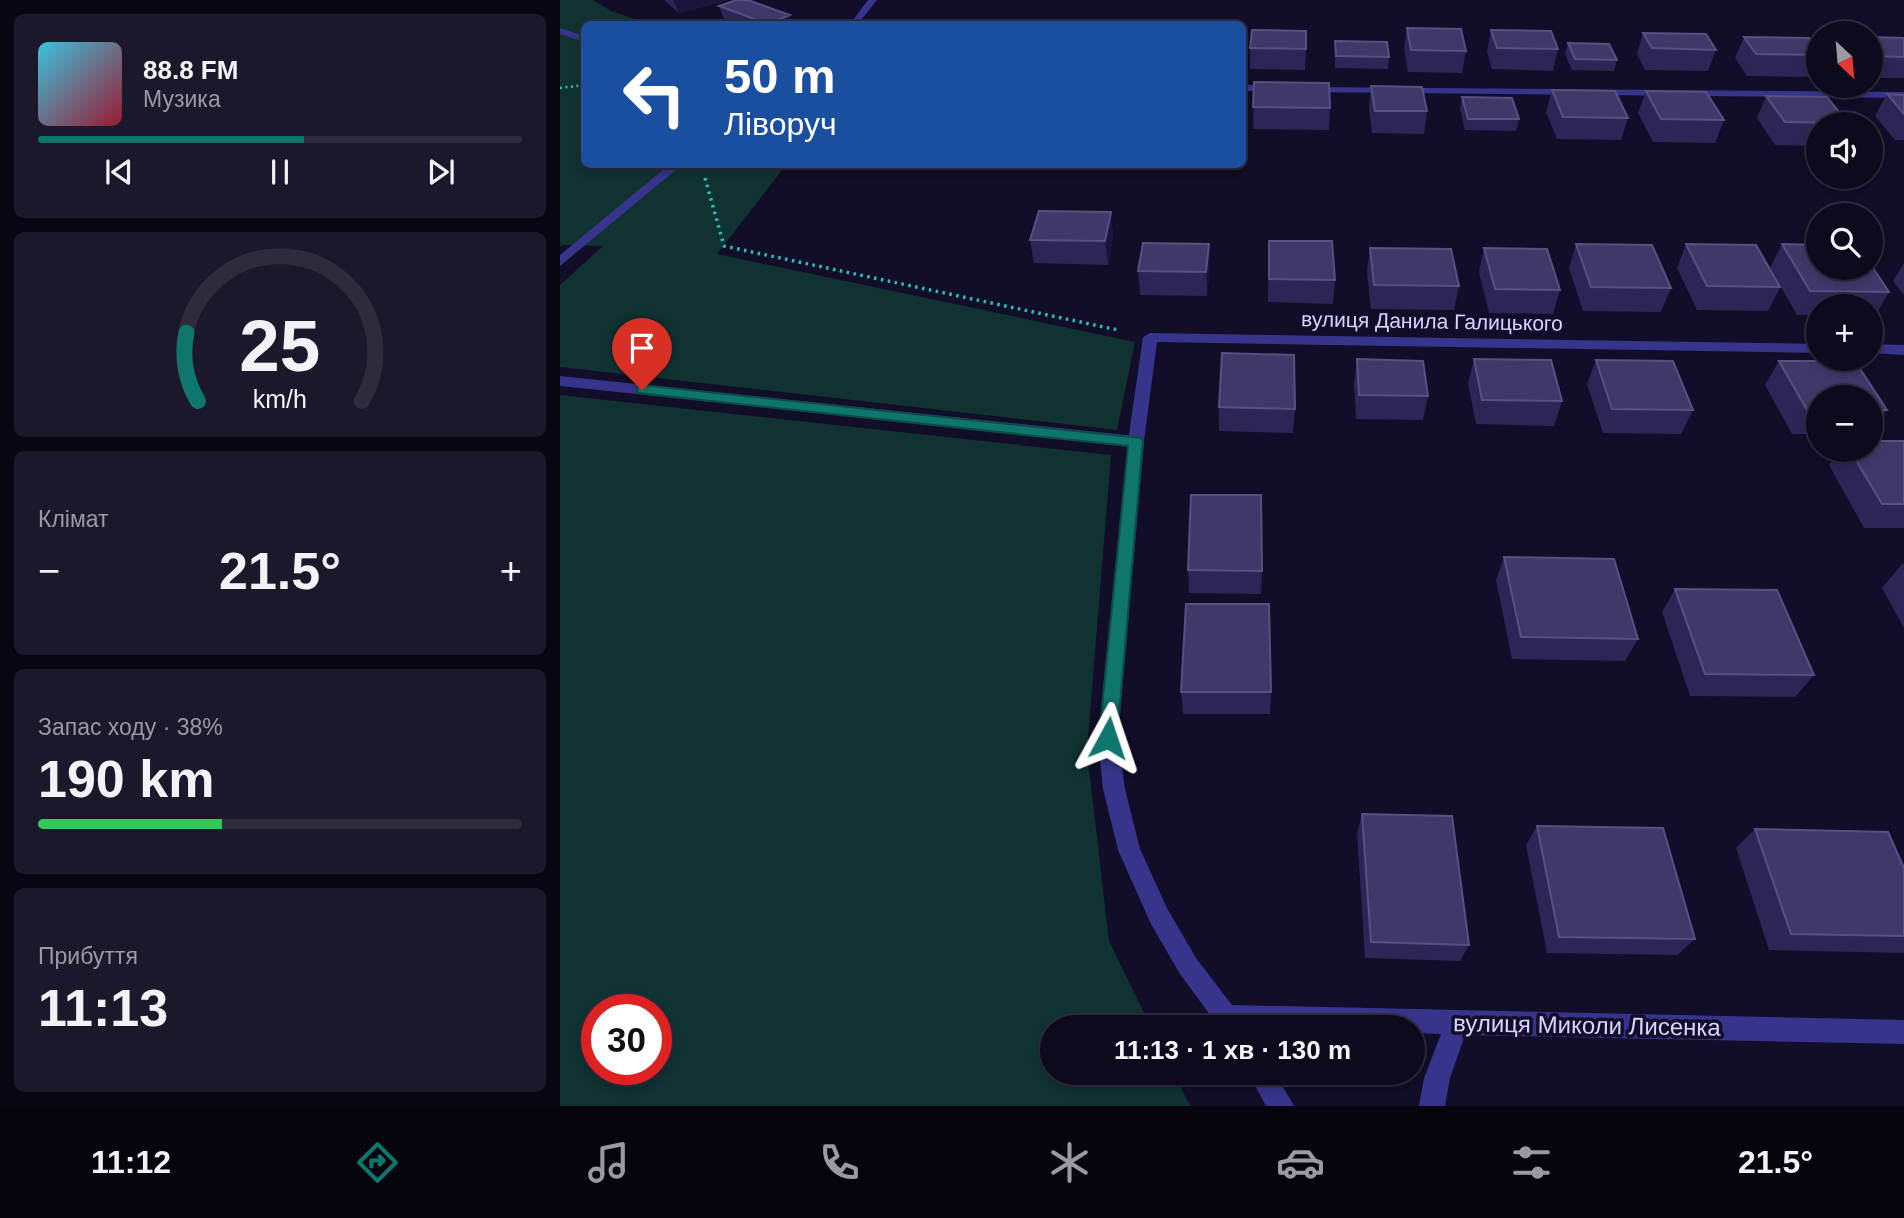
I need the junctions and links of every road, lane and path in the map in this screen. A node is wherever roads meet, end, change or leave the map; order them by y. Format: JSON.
{"nodes":[{"id":1,"x":873,"y":0,"type":"edge"},
{"id":2,"x":856,"y":21,"type":"edge"},
{"id":3,"x":560,"y":31,"type":"edge"},
{"id":4,"x":581,"y":38,"type":"edge"},
{"id":5,"x":581,"y":86,"type":"edge"},
{"id":6,"x":560,"y":88,"type":"edge"},
{"id":7,"x":1246,"y":88,"type":"edge"},
{"id":8,"x":1284,"y":89,"type":"edge"},
{"id":9,"x":1298,"y":89,"type":"edge"},
{"id":10,"x":1904,"y":94,"type":"edge"},
{"id":11,"x":673,"y":168,"type":"edge"},
{"id":12,"x":704,"y":176,"type":"dead end"},
{"id":13,"x":560,"y":262,"type":"edge"},
{"id":14,"x":1150,"y":337,"type":"junction"},
{"id":15,"x":1806,"y":348,"type":"edge"},
{"id":16,"x":1883,"y":351,"type":"edge"},
{"id":17,"x":1901,"y":354,"type":"edge"},
{"id":18,"x":560,"y":381,"type":"edge"},
{"id":19,"x":1136,"y":441,"type":"junction"},
{"id":20,"x":1226,"y":1015,"type":"edge"},
{"id":21,"x":1425,"y":1021,"type":"edge"},
{"id":22,"x":1458,"y":1021,"type":"junction"},
{"id":23,"x":1904,"y":1032,"type":"edge"},
{"id":24,"x":1268,"y":1085,"type":"edge"},
{"id":25,"x":1281,"y":1106,"type":"edge"},
{"id":26,"x":1432,"y":1106,"type":"edge"}],
"edges":[{"from":1,"to":2,"type":"street"},
{"from":3,"to":4,"type":"street"},
{"from":5,"to":6,"type":"path"},
{"from":7,"to":8,"type":"street"},
{"from":9,"to":10,"type":"street"},
{"from":11,"to":13,"type":"street"},
{"from":12,"to":14,"type":"path"},
{"from":14,"to":15,"type":"street","name":"вулиця Данила Галицького"},
{"from":14,"to":19,"type":"street"},
{"from":16,"to":17,"type":"street"},
{"from":18,"to":19,"type":"street"},
{"from":19,"to":20,"type":"street","name":"вулиця Миколи Лисенка"},
{"from":21,"to":22,"type":"street","name":"вулиця Миколи Лисенка"},
{"from":22,"to":23,"type":"street","name":"вулиця Миколи Лисенка"},
{"from":22,"to":26,"type":"street"},
{"from":24,"to":25,"type":"street"}]}
